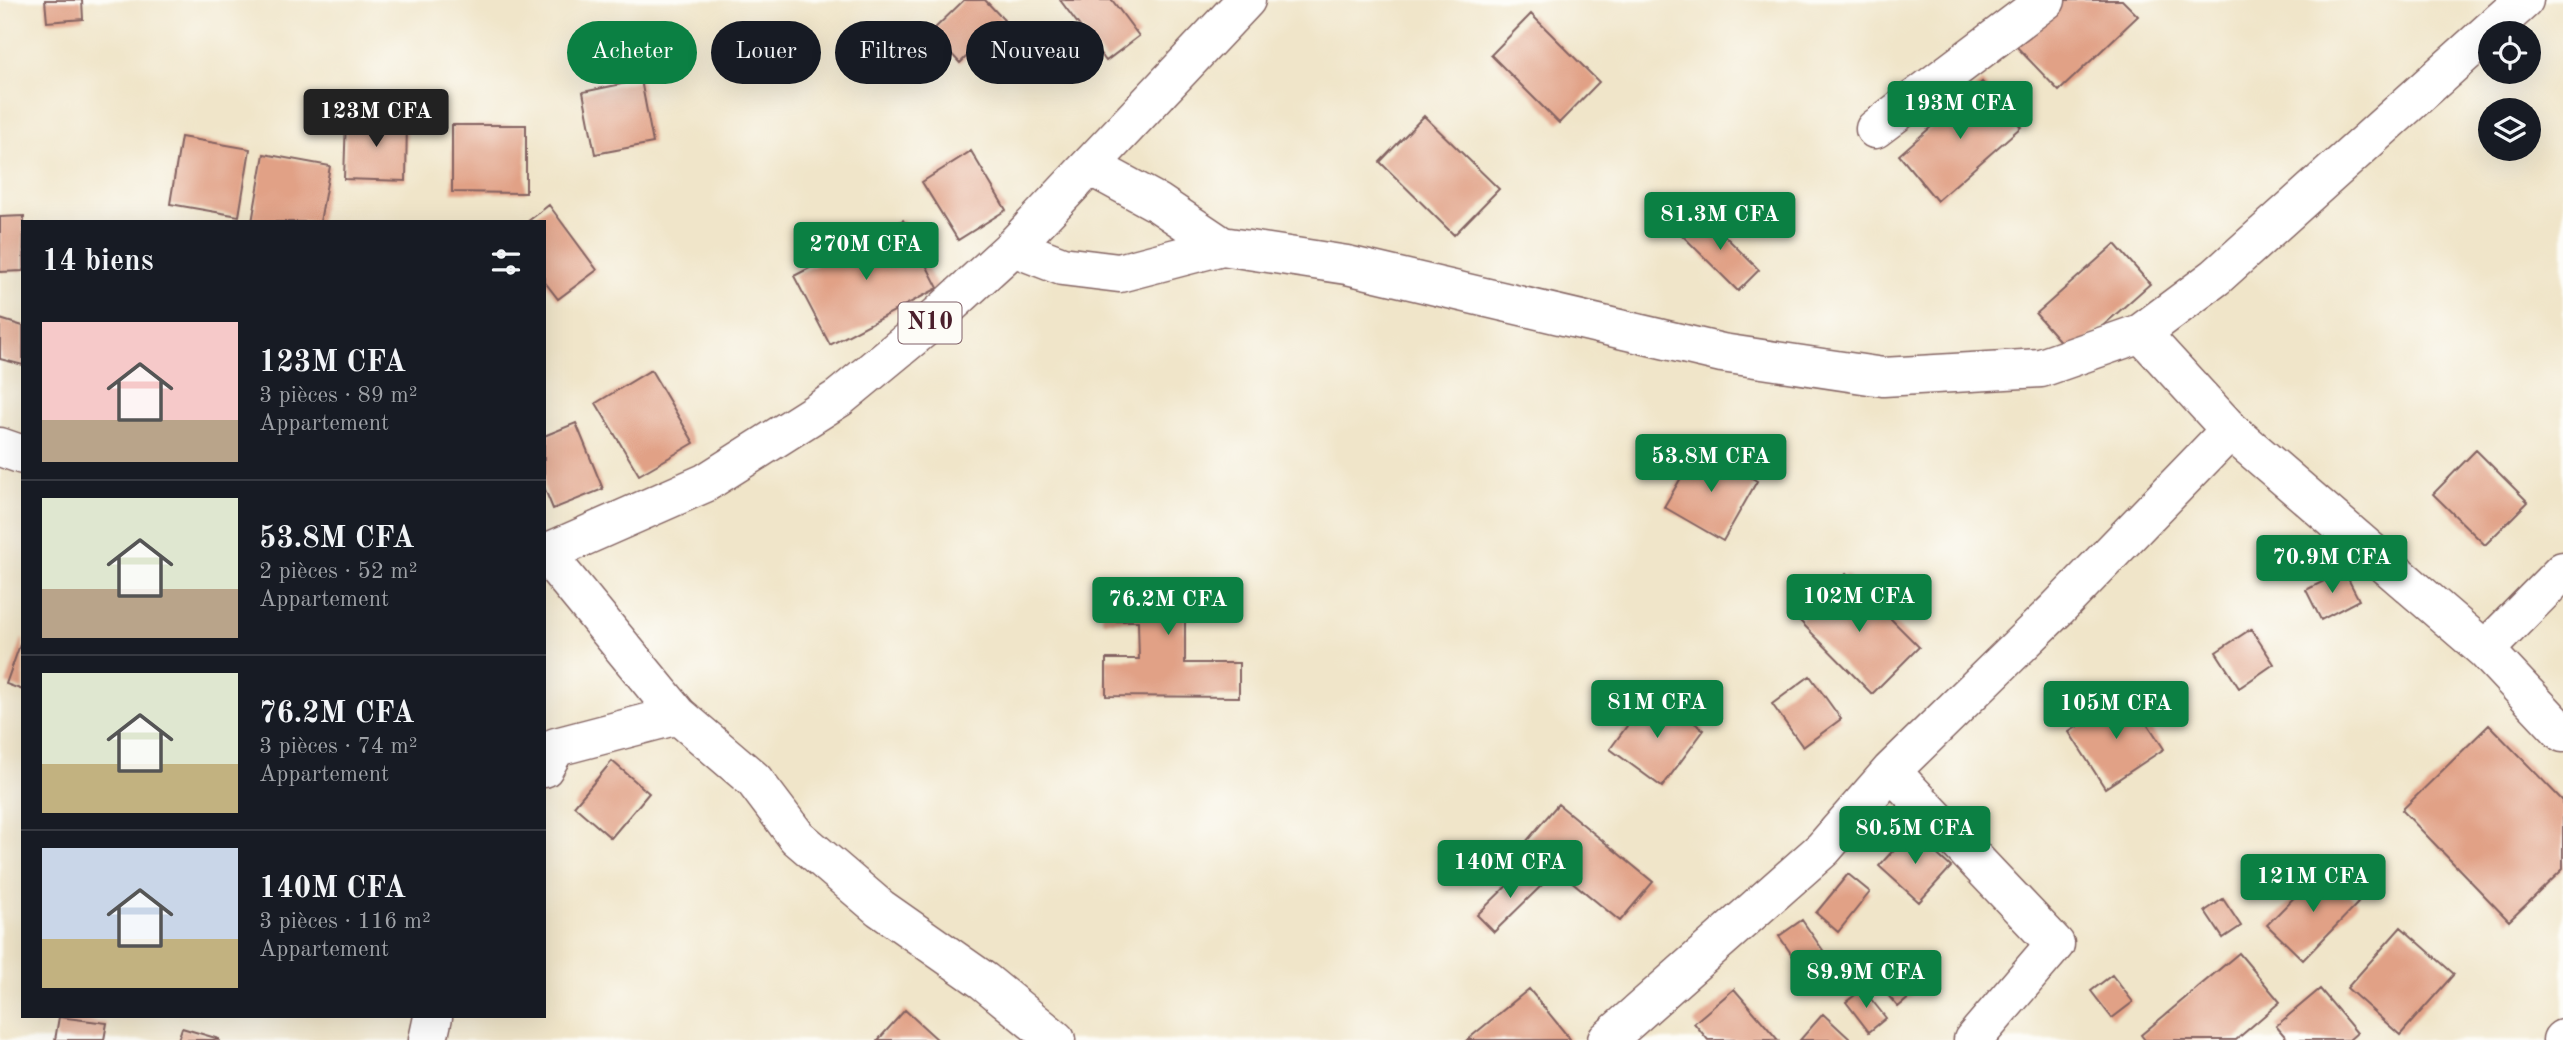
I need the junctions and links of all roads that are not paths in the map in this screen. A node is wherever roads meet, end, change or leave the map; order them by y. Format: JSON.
{"nodes":[{"id":1,"x":1246,"y":0,"type":"edge"},
{"id":2,"x":2046,"y":0,"type":"edge"},
{"id":3,"x":2524,"y":0,"type":"edge"},
{"id":4,"x":1875,"y":129,"type":"dead end"},
{"id":5,"x":1090,"y":166,"type":"junction"},
{"id":6,"x":1222,"y":246,"type":"junction"},
{"id":7,"x":1013,"y":247,"type":"junction"},
{"id":8,"x":2141,"y":333,"type":"junction"},
{"id":9,"x":2230,"y":430,"type":"junction"},
{"id":10,"x":0,"y":447,"type":"edge"},
{"id":11,"x":21,"y":454,"type":"edge"},
{"id":12,"x":546,"y":554,"type":"edge"},
{"id":13,"x":546,"y":555,"type":"edge"},
{"id":14,"x":2563,"y":571,"type":"edge"},
{"id":15,"x":2486,"y":650,"type":"junction"},
{"id":16,"x":678,"y":715,"type":"junction"},
{"id":17,"x":2563,"y":733,"type":"edge"},
{"id":18,"x":546,"y":764,"type":"edge"},
{"id":19,"x":1891,"y":771,"type":"junction"},
{"id":20,"x":433,"y":1018,"type":"edge"},
{"id":21,"x":428,"y":1040,"type":"edge"},
{"id":22,"x":1056,"y":1040,"type":"edge"},
{"id":23,"x":1607,"y":1040,"type":"edge"},
{"id":24,"x":1973,"y":1040,"type":"edge"}],
"edges":[{"from":1,"to":5,"type":"main road","number":"N10"},
{"from":2,"to":4,"type":"main road"},
{"from":3,"to":8,"type":"main road"},
{"from":5,"to":6,"type":"main road"},
{"from":5,"to":7,"type":"main road","number":"N10"},
{"from":6,"to":7,"type":"main road"},
{"from":6,"to":8,"type":"main road"},
{"from":7,"to":12,"type":"main road","number":"N10"},
{"from":8,"to":9,"type":"main road"},
{"from":9,"to":15,"type":"main road"},
{"from":9,"to":19,"type":"main road"},
{"from":10,"to":11,"type":"main road"},
{"from":13,"to":16,"type":"main road"},
{"from":14,"to":15,"type":"main road"},
{"from":15,"to":17,"type":"main road"},
{"from":16,"to":18,"type":"main road"},
{"from":16,"to":22,"type":"main road"},
{"from":19,"to":23,"type":"main road"},
{"from":19,"to":24,"type":"main road"},
{"from":20,"to":21,"type":"main road"}]}
